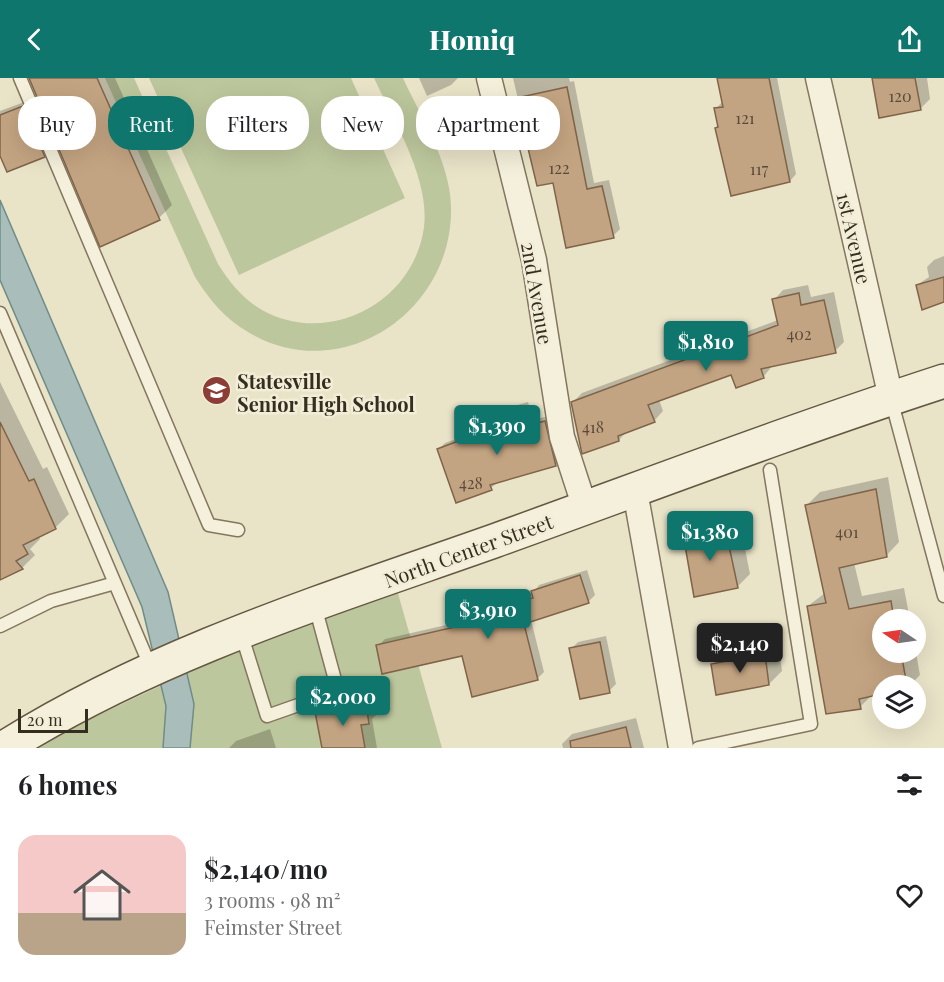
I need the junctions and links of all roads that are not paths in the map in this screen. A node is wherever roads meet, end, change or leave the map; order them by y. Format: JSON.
{"nodes":[{"id":1,"x":20,"y":78,"type":"edge"},
{"id":2,"x":489,"y":78,"type":"edge"},
{"id":3,"x":818,"y":78,"type":"edge"},
{"id":4,"x":0,"y":313,"type":"edge"},
{"id":5,"x":944,"y":381,"type":"edge"},
{"id":6,"x":891,"y":398,"type":"junction"},
{"id":7,"x":770,"y":470,"type":"dead end"},
{"id":8,"x":635,"y":491,"type":"junction"},
{"id":9,"x":585,"y":508,"type":"junction"},
{"id":10,"x":238,"y":530,"type":"dead end"},
{"id":11,"x":115,"y":583,"type":"junction"},
{"id":12,"x":944,"y":596,"type":"edge"},
{"id":13,"x":315,"y":604,"type":"junction"},
{"id":14,"x":0,"y":626,"type":"edge"},
{"id":15,"x":240,"y":632,"type":"junction"},
{"id":16,"x":151,"y":669,"type":"junction"},
{"id":17,"x":4,"y":748,"type":"edge"},
{"id":18,"x":681,"y":748,"type":"edge"},
{"id":19,"x":698,"y":748,"type":"edge"}],
"edges":[{"from":1,"to":10,"type":"lane"},
{"from":2,"to":9,"type":"street","name":"2nd Avenue"},
{"from":3,"to":6,"type":"street","name":"1st Avenue"},
{"from":4,"to":11,"type":"lane"},
{"from":5,"to":6,"type":"main road","name":"North Center Street"},
{"from":6,"to":8,"type":"main road","name":"North Center Street"},
{"from":6,"to":12,"type":"lane"},
{"from":7,"to":19,"type":"lane"},
{"from":8,"to":9,"type":"main road","name":"North Center Street"},
{"from":8,"to":18,"type":"street"},
{"from":9,"to":13,"type":"main road","name":"North Center Street"},
{"from":11,"to":14,"type":"lane"},
{"from":11,"to":16,"type":"lane"},
{"from":13,"to":15,"type":"main road","name":"North Center Street"},
{"from":13,"to":15,"type":"lane"},
{"from":15,"to":16,"type":"main road","name":"North Center Street"},
{"from":16,"to":17,"type":"main road","name":"North Center Street"}]}
